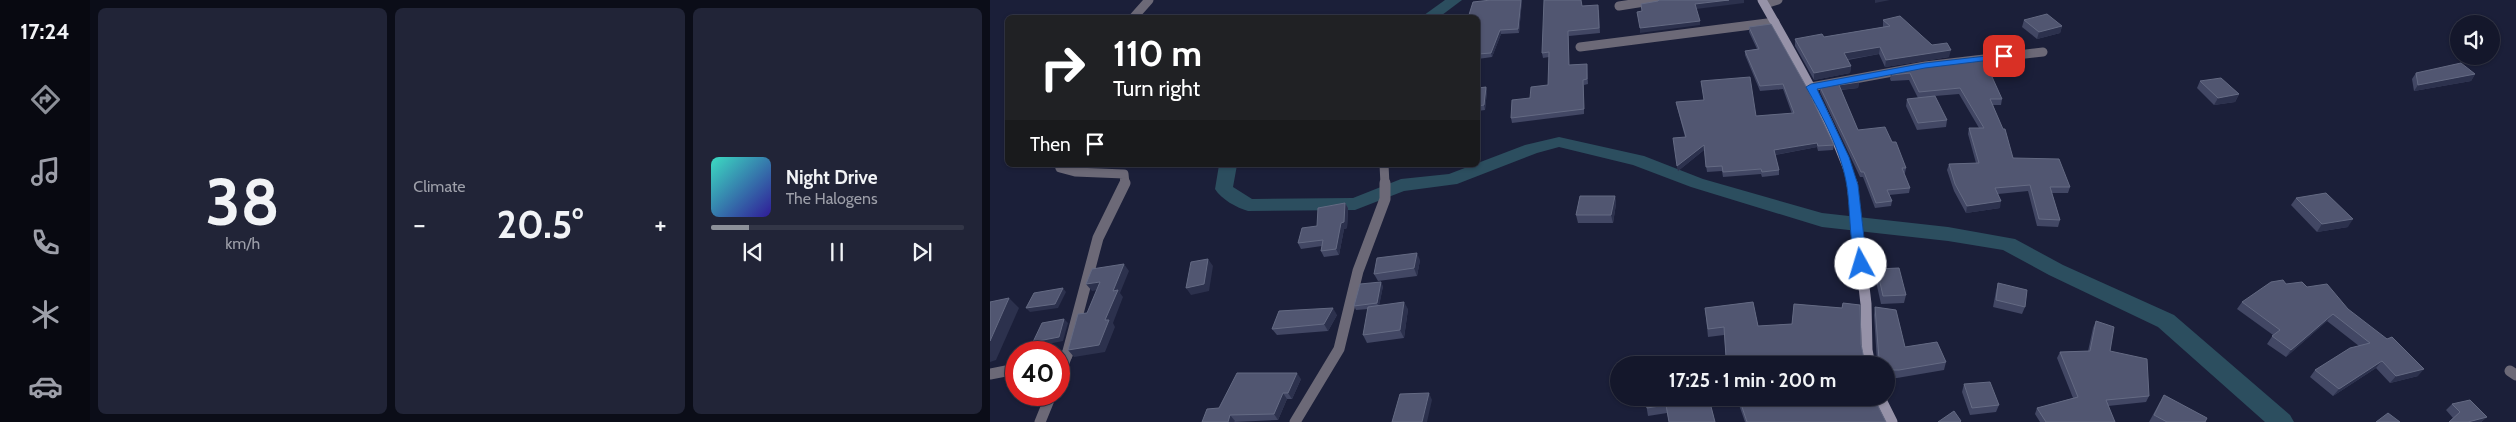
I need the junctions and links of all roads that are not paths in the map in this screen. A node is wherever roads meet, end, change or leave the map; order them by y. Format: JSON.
{"nodes":[{"id":1,"x":1149,"y":0,"type":"edge"},
{"id":2,"x":1657,"y":0,"type":"edge"},
{"id":3,"x":1778,"y":0,"type":"edge"},
{"id":4,"x":1764,"y":2,"type":"edge"},
{"id":5,"x":1619,"y":6,"type":"dead end"},
{"id":6,"x":1136,"y":15,"type":"edge"},
{"id":7,"x":1775,"y":22,"type":"junction"},
{"id":8,"x":1580,"y":47,"type":"dead end"},
{"id":9,"x":2043,"y":52,"type":"dead end"},
{"id":10,"x":1811,"y":87,"type":"junction"},
{"id":11,"x":1060,"y":167,"type":"edge"},
{"id":12,"x":1384,"y":170,"type":"edge"},
{"id":13,"x":1067,"y":341,"type":"edge"},
{"id":14,"x":1869,"y":356,"type":"edge"},
{"id":15,"x":1005,"y":371,"type":"edge"},
{"id":16,"x":990,"y":374,"type":"edge"},
{"id":17,"x":1047,"y":406,"type":"edge"},
{"id":18,"x":1884,"y":406,"type":"edge"},
{"id":19,"x":1040,"y":422,"type":"edge"},
{"id":20,"x":1295,"y":422,"type":"edge"},
{"id":21,"x":1892,"y":422,"type":"edge"}],
"edges":[{"from":1,"to":6,"type":"street"},
{"from":2,"to":5,"type":"street"},
{"from":3,"to":4,"type":"street"},
{"from":4,"to":7,"type":"street"},
{"from":7,"to":8,"type":"street"},
{"from":7,"to":10,"type":"street"},
{"from":9,"to":10,"type":"street"},
{"from":10,"to":14,"type":"street"},
{"from":11,"to":13,"type":"street"},
{"from":12,"to":20,"type":"street"},
{"from":15,"to":16,"type":"street"},
{"from":17,"to":19,"type":"street"},
{"from":18,"to":21,"type":"street"}]}
